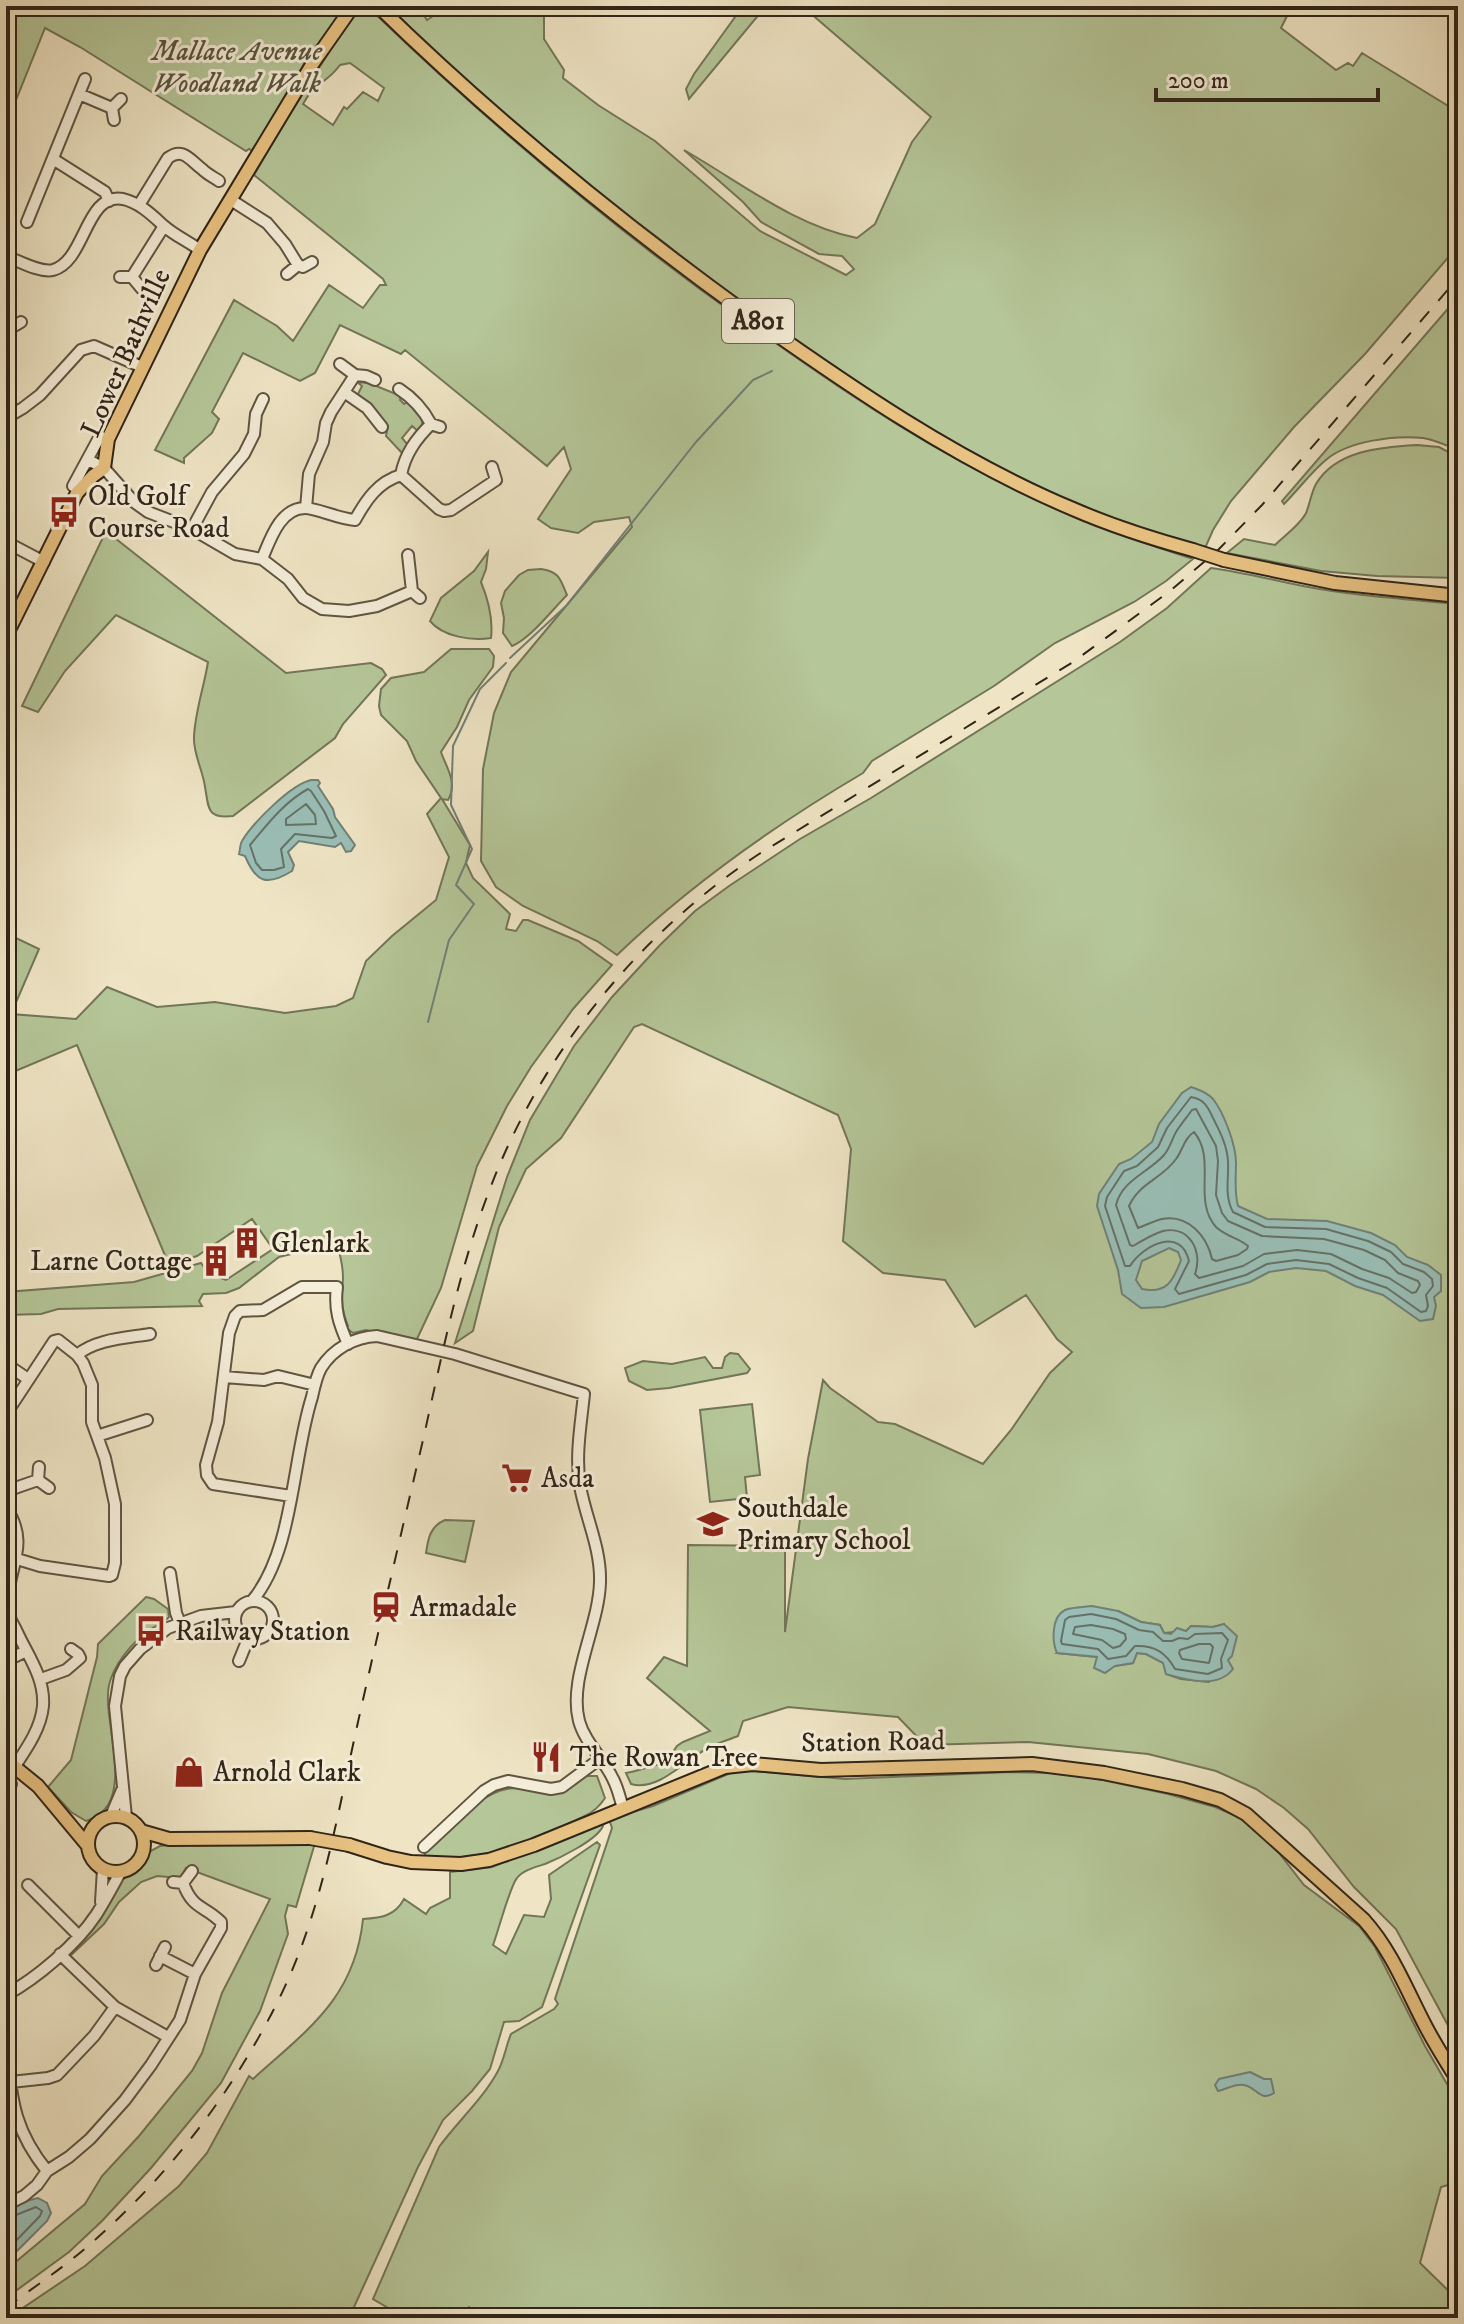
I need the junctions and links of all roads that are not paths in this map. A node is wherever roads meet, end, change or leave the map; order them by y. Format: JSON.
{"nodes":[{"id":1,"x":353,"y":6,"type":"edge"},
{"id":2,"x":378,"y":6,"type":"edge"},
{"id":3,"x":85,"y":79,"type":"dead end"},
{"id":4,"x":79,"y":94,"type":"junction"},
{"id":5,"x":121,"y":99,"type":"dead end"},
{"id":6,"x":112,"y":108,"type":"junction"},
{"id":7,"x":114,"y":120,"type":"dead end"},
{"id":8,"x":53,"y":159,"type":"junction"},
{"id":9,"x":219,"y":181,"type":"dead end"},
{"id":10,"x":231,"y":200,"type":"junction"},
{"id":11,"x":109,"y":201,"type":"junction"},
{"id":12,"x":139,"y":205,"type":"junction"},
{"id":13,"x":27,"y":222,"type":"dead end"},
{"id":14,"x":164,"y":226,"type":"junction"},
{"id":15,"x":200,"y":250,"type":"junction"},
{"id":16,"x":6,"y":256,"type":"edge"},
{"id":17,"x":312,"y":262,"type":"dead end"},
{"id":18,"x":298,"y":265,"type":"junction"},
{"id":19,"x":287,"y":274,"type":"dead end"},
{"id":20,"x":120,"y":277,"type":"dead end"},
{"id":21,"x":132,"y":277,"type":"junction"},
{"id":22,"x":142,"y":289,"type":"dead end"},
{"id":23,"x":21,"y":322,"type":"dead end"},
{"id":24,"x":8,"y":328,"type":"edge"},
{"id":25,"x":9,"y":341,"type":"dead end"},
{"id":26,"x":340,"y":364,"type":"dead end"},
{"id":27,"x":142,"y":367,"type":"junction"},
{"id":28,"x":355,"y":375,"type":"junction"},
{"id":29,"x":375,"y":380,"type":"dead end"},
{"id":30,"x":399,"y":389,"type":"dead end"},
{"id":31,"x":344,"y":392,"type":"junction"},
{"id":32,"x":263,"y":399,"type":"dead end"},
{"id":33,"x":6,"y":418,"type":"edge"},
{"id":34,"x":382,"y":427,"type":"dead end"},
{"id":35,"x":100,"y":436,"type":"dead end"},
{"id":36,"x":88,"y":460,"type":"junction"},
{"id":37,"x":492,"y":467,"type":"dead end"},
{"id":38,"x":104,"y":468,"type":"junction"},
{"id":39,"x":401,"y":475,"type":"junction"},
{"id":40,"x":73,"y":486,"type":"dead end"},
{"id":41,"x":306,"y":508,"type":"junction"},
{"id":42,"x":192,"y":529,"type":"junction"},
{"id":43,"x":6,"y":542,"type":"edge"},
{"id":44,"x":408,"y":555,"type":"dead end"},
{"id":45,"x":262,"y":559,"type":"junction"},
{"id":46,"x":44,"y":562,"type":"junction"},
{"id":47,"x":1458,"y":596,"type":"edge"},
{"id":48,"x":6,"y":636,"type":"edge"},
{"id":49,"x":150,"y":1334,"type":"dead end"},
{"id":50,"x":348,"y":1344,"type":"junction"},
{"id":51,"x":77,"y":1355,"type":"junction"},
{"id":52,"x":6,"y":1364,"type":"edge"},
{"id":53,"x":224,"y":1377,"type":"junction"},
{"id":54,"x":28,"y":1379,"type":"junction"},
{"id":55,"x":315,"y":1385,"type":"junction"},
{"id":56,"x":6,"y":1414,"type":"edge"},
{"id":57,"x":147,"y":1420,"type":"dead end"},
{"id":58,"x":97,"y":1436,"type":"junction"},
{"id":59,"x":39,"y":1467,"type":"dead end"},
{"id":60,"x":38,"y":1480,"type":"junction"},
{"id":61,"x":49,"y":1488,"type":"dead end"},
{"id":62,"x":6,"y":1494,"type":"edge"},
{"id":63,"x":291,"y":1496,"type":"junction"},
{"id":64,"x":6,"y":1508,"type":"edge"},
{"id":65,"x":17,"y":1559,"type":"junction"},
{"id":66,"x":170,"y":1573,"type":"dead end"},
{"id":67,"x":268,"y":1580,"type":"junction"},
{"id":68,"x":252,"y":1601,"type":"junction"},
{"id":69,"x":267,"y":1606,"type":"junction"},
{"id":70,"x":236,"y":1612,"type":"junction"},
{"id":71,"x":215,"y":1616,"type":"junction"},
{"id":72,"x":180,"y":1623,"type":"junction"},
{"id":73,"x":235,"y":1627,"type":"junction"},
{"id":74,"x":248,"y":1639,"type":"junction"},
{"id":75,"x":78,"y":1649,"type":"dead end"},
{"id":76,"x":26,"y":1651,"type":"junction"},
{"id":77,"x":6,"y":1661,"type":"edge"},
{"id":78,"x":239,"y":1661,"type":"dead end"},
{"id":79,"x":41,"y":1679,"type":"junction"},
{"id":80,"x":601,"y":1758,"type":"junction"},
{"id":81,"x":10,"y":1763,"type":"edge"},
{"id":82,"x":11,"y":1784,"type":"dead end"},
{"id":83,"x":122,"y":1789,"type":"junction"},
{"id":84,"x":6,"y":1797,"type":"edge"},
{"id":85,"x":53,"y":1804,"type":"junction"},
{"id":86,"x":623,"y":1808,"type":"junction"},
{"id":87,"x":111,"y":1816,"type":"junction"},
{"id":88,"x":126,"y":1817,"type":"junction"},
{"id":89,"x":94,"y":1826,"type":"junction"},
{"id":90,"x":141,"y":1831,"type":"junction"},
{"id":91,"x":169,"y":1839,"type":"junction"},
{"id":92,"x":88,"y":1846,"type":"junction"},
{"id":93,"x":424,"y":1847,"type":"dead end"},
{"id":94,"x":144,"y":1848,"type":"junction"},
{"id":95,"x":103,"y":1869,"type":"junction"},
{"id":96,"x":121,"y":1871,"type":"junction"},
{"id":97,"x":192,"y":1871,"type":"dead end"},
{"id":98,"x":28,"y":1885,"type":"dead end"},
{"id":99,"x":101,"y":1904,"type":"junction"},
{"id":100,"x":79,"y":1936,"type":"junction"},
{"id":101,"x":60,"y":1954,"type":"junction"},
{"id":102,"x":160,"y":1956,"type":"dead end"},
{"id":103,"x":195,"y":1974,"type":"junction"},
{"id":104,"x":6,"y":1995,"type":"edge"},
{"id":105,"x":115,"y":2007,"type":"junction"},
{"id":106,"x":168,"y":2037,"type":"junction"},
{"id":107,"x":6,"y":2051,"type":"edge"},
{"id":108,"x":1458,"y":2081,"type":"edge"},
{"id":109,"x":11,"y":2082,"type":"junction"},
{"id":110,"x":47,"y":2171,"type":"junction"},
{"id":111,"x":6,"y":2205,"type":"edge"}],
"edges":[{"from":1,"to":10,"type":"main road","name":"Lower Bathville"},
{"from":2,"to":47,"type":"main road","number":"A801","bridge":true},
{"from":3,"to":4,"type":"street"},
{"from":4,"to":6,"type":"street"},
{"from":4,"to":8,"type":"street"},
{"from":5,"to":6,"type":"street"},
{"from":6,"to":7,"type":"street"},
{"from":8,"to":11,"type":"street"},
{"from":8,"to":13,"type":"street"},
{"from":9,"to":12,"type":"street"},
{"from":10,"to":15,"type":"main road","name":"Lower Bathville"},
{"from":10,"to":18,"type":"street"},
{"from":11,"to":12,"type":"street"},
{"from":11,"to":16,"type":"street"},
{"from":12,"to":14,"type":"street"},
{"from":14,"to":15,"type":"street"},
{"from":14,"to":21,"type":"street"},
{"from":15,"to":27,"type":"main road","name":"Lower Bathville"},
{"from":17,"to":18,"type":"street"},
{"from":18,"to":19,"type":"street"},
{"from":20,"to":21,"type":"street"},
{"from":21,"to":22,"type":"street"},
{"from":23,"to":24,"type":"street"},
{"from":24,"to":25,"type":"street"},
{"from":26,"to":28,"type":"street"},
{"from":27,"to":33,"type":"street"},
{"from":27,"to":38,"type":"main road","name":"Lower Bathville"},
{"from":28,"to":29,"type":"street"},
{"from":28,"to":31,"type":"street"},
{"from":30,"to":39,"type":"street"},
{"from":31,"to":34,"type":"street"},
{"from":31,"to":41,"type":"street"},
{"from":32,"to":42,"type":"street"},
{"from":35,"to":36,"type":"street"},
{"from":36,"to":38,"type":"street"},
{"from":36,"to":40,"type":"street"},
{"from":37,"to":39,"type":"street"},
{"from":38,"to":42,"type":"street"},
{"from":38,"to":46,"type":"main road","name":"Lower Bathville"},
{"from":39,"to":41,"type":"street"},
{"from":41,"to":45,"type":"street"},
{"from":42,"to":45,"type":"street"},
{"from":43,"to":46,"type":"street"},
{"from":44,"to":45,"type":"street"},
{"from":46,"to":48,"type":"main road","name":"Lower Bathville"},
{"from":49,"to":51,"type":"street"},
{"from":50,"to":53,"type":"street"},
{"from":50,"to":55,"type":"street"},
{"from":50,"to":80,"type":"street"},
{"from":51,"to":54,"type":"street"},
{"from":51,"to":58,"type":"street"},
{"from":52,"to":54,"type":"street"},
{"from":53,"to":55,"type":"street"},
{"from":53,"to":63,"type":"street"},
{"from":54,"to":56,"type":"street"},
{"from":55,"to":63,"type":"street"},
{"from":57,"to":58,"type":"street"},
{"from":58,"to":65,"type":"street"},
{"from":59,"to":60,"type":"street"},
{"from":60,"to":61,"type":"street"},
{"from":60,"to":62,"type":"street"},
{"from":63,"to":67,"type":"street"},
{"from":64,"to":65,"type":"street"},
{"from":65,"to":76,"type":"street"},
{"from":66,"to":72,"type":"street"},
{"from":67,"to":68,"type":"street"},
{"from":67,"to":69,"type":"street"},
{"from":68,"to":69,"type":"street"},
{"from":68,"to":70,"type":"street"},
{"from":69,"to":74,"type":"street"},
{"from":70,"to":71,"type":"street"},
{"from":70,"to":73,"type":"street"},
{"from":71,"to":72,"type":"street"},
{"from":71,"to":73,"type":"street"},
{"from":72,"to":83,"type":"street"},
{"from":73,"to":74,"type":"street"},
{"from":74,"to":78,"type":"street"},
{"from":75,"to":79,"type":"street"},
{"from":76,"to":77,"type":"street"},
{"from":76,"to":79,"type":"street"},
{"from":79,"to":81,"type":"street"},
{"from":80,"to":86,"type":"street"},
{"from":80,"to":93,"type":"street"},
{"from":81,"to":85,"type":"main road"},
{"from":82,"to":84,"type":"street"},
{"from":83,"to":87,"type":"street"},
{"from":83,"to":88,"type":"street"},
{"from":85,"to":89,"type":"main road"},
{"from":85,"to":92,"type":"main road"},
{"from":86,"to":91,"type":"main road","name":"Station Road","bridge":true},
{"from":86,"to":108,"type":"main road","name":"Station Road"},
{"from":87,"to":88,"type":"main road"},
{"from":87,"to":89,"type":"main road"},
{"from":88,"to":90,"type":"main road"},
{"from":89,"to":92,"type":"main road"},
{"from":90,"to":91,"type":"main road","name":"Station Road"},
{"from":90,"to":94,"type":"main road"},
{"from":91,"to":94,"type":"main road","name":"Station Road"},
{"from":92,"to":95,"type":"main road"},
{"from":94,"to":96,"type":"main road"},
{"from":95,"to":96,"type":"main road"},
{"from":95,"to":99,"type":"street"},
{"from":96,"to":99,"type":"street"},
{"from":97,"to":103,"type":"street"},
{"from":98,"to":100,"type":"street"},
{"from":99,"to":100,"type":"street"},
{"from":100,"to":101,"type":"street"},
{"from":101,"to":104,"type":"street"},
{"from":101,"to":105,"type":"street"},
{"from":102,"to":103,"type":"street"},
{"from":103,"to":106,"type":"street"},
{"from":105,"to":106,"type":"street"},
{"from":105,"to":109,"type":"street"},
{"from":106,"to":110,"type":"street"},
{"from":107,"to":109,"type":"street"},
{"from":109,"to":110,"type":"street"},
{"from":110,"to":111,"type":"street"}]}
